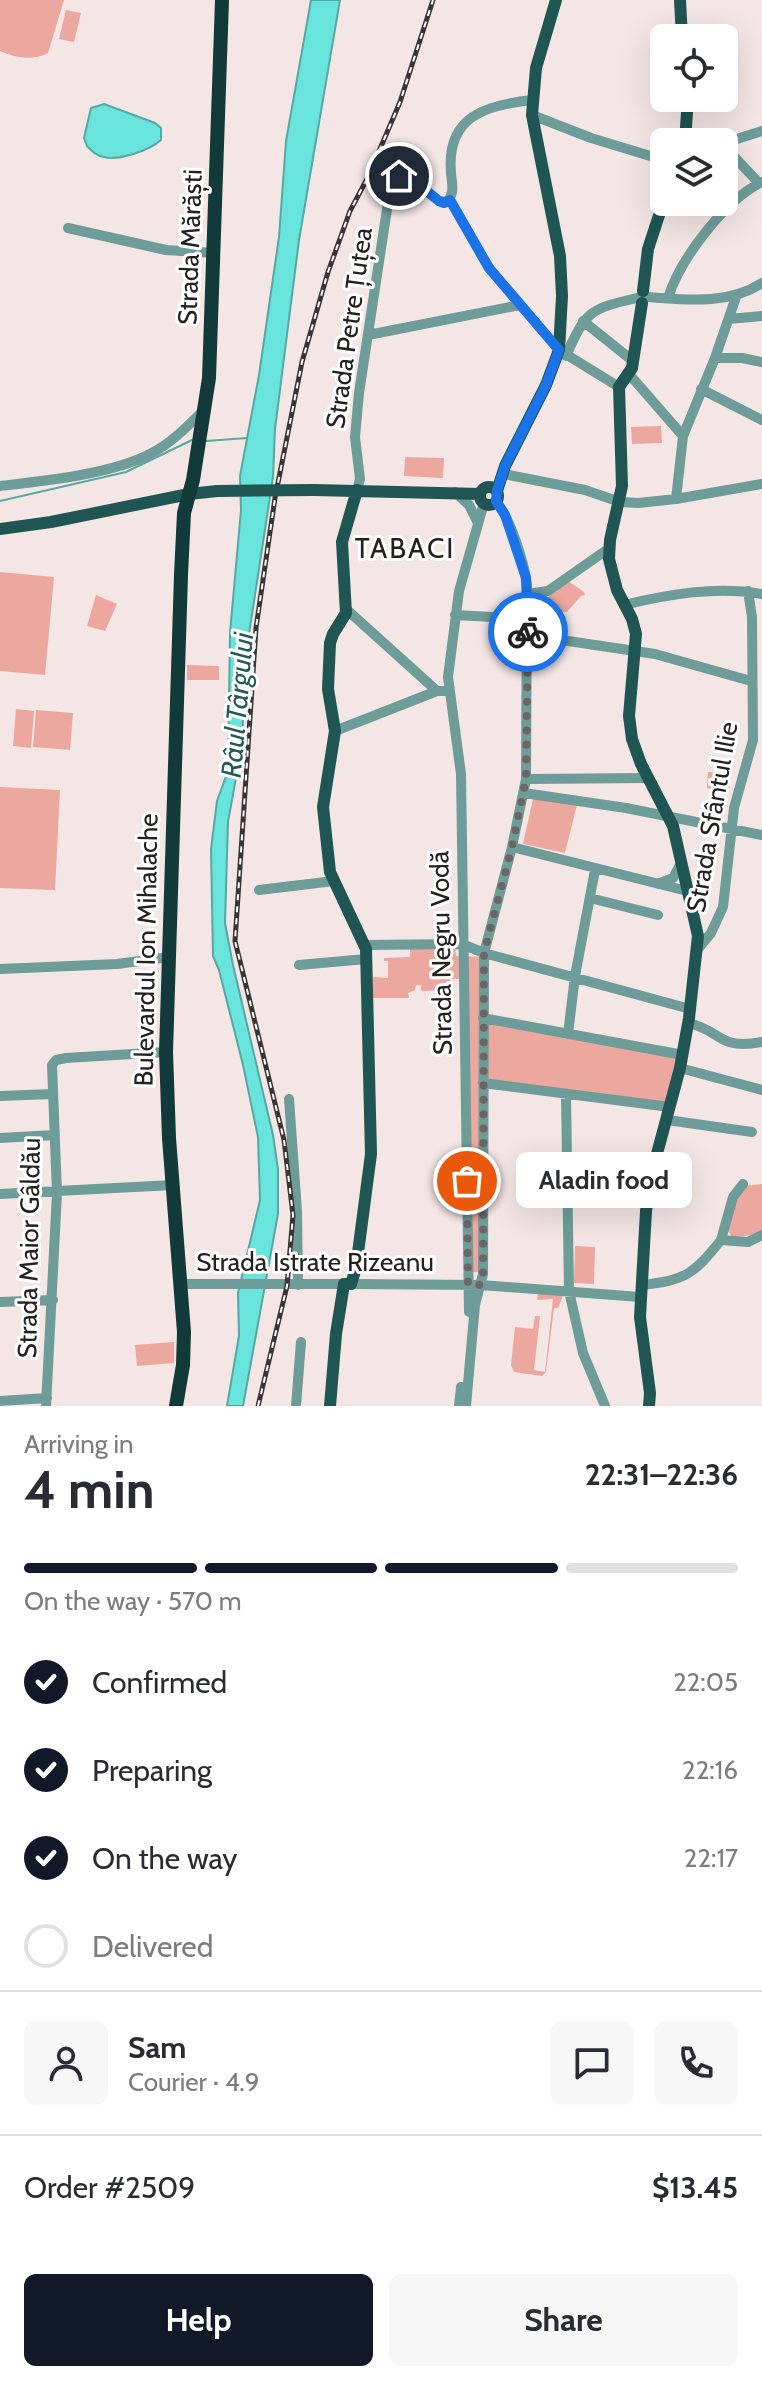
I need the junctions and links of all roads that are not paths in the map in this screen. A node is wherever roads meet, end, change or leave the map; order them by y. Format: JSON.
{"nodes":[{"id":1,"x":222,"y":0,"type":"edge"},
{"id":2,"x":556,"y":0,"type":"edge"},
{"id":3,"x":680,"y":0,"type":"edge"},
{"id":4,"x":681,"y":24,"type":"edge"},
{"id":5,"x":532,"y":100,"type":"junction"},
{"id":6,"x":532,"y":115,"type":"junction"},
{"id":7,"x":762,"y":131,"type":"edge"},
{"id":8,"x":738,"y":139,"type":"edge"},
{"id":9,"x":650,"y":154,"type":"edge"},
{"id":10,"x":738,"y":159,"type":"edge"},
{"id":11,"x":760,"y":183,"type":"edge"},
{"id":12,"x":448,"y":201,"type":"junction"},
{"id":13,"x":659,"y":216,"type":"edge"},
{"id":14,"x":68,"y":228,"type":"dead end"},
{"id":15,"x":214,"y":253,"type":"junction"},
{"id":16,"x":762,"y":283,"type":"edge"},
{"id":17,"x":642,"y":297,"type":"junction"},
{"id":18,"x":736,"y":297,"type":"junction"},
{"id":19,"x":668,"y":298,"type":"junction"},
{"id":20,"x":520,"y":305,"type":"junction"},
{"id":21,"x":762,"y":316,"type":"edge"},
{"id":22,"x":729,"y":319,"type":"junction"},
{"id":23,"x":583,"y":321,"type":"junction"},
{"id":24,"x":368,"y":335,"type":"junction"},
{"id":25,"x":562,"y":353,"type":"junction"},
{"id":26,"x":715,"y":358,"type":"junction"},
{"id":27,"x":762,"y":362,"type":"edge"},
{"id":28,"x":631,"y":368,"type":"junction"},
{"id":29,"x":619,"y":387,"type":"junction"},
{"id":30,"x":701,"y":389,"type":"junction"},
{"id":31,"x":204,"y":410,"type":"junction"},
{"id":32,"x":762,"y":420,"type":"edge"},
{"id":33,"x":683,"y":436,"type":"junction"},
{"id":34,"x":504,"y":470,"type":"junction"},
{"id":35,"x":762,"y":484,"type":"edge"},
{"id":36,"x":0,"y":486,"type":"edge"},
{"id":37,"x":357,"y":490,"type":"junction"},
{"id":38,"x":453,"y":491,"type":"junction"},
{"id":39,"x":189,"y":494,"type":"junction"},
{"id":40,"x":489,"y":495,"type":"junction"},
{"id":41,"x":676,"y":499,"type":"junction"},
{"id":42,"x":620,"y":502,"type":"junction"},
{"id":43,"x":478,"y":523,"type":"junction"},
{"id":44,"x":0,"y":529,"type":"edge"},
{"id":45,"x":608,"y":549,"type":"junction"},
{"id":46,"x":748,"y":591,"type":"junction"},
{"id":47,"x":527,"y":594,"type":"junction"},
{"id":48,"x":762,"y":594,"type":"edge"},
{"id":49,"x":624,"y":605,"type":"junction"},
{"id":50,"x":346,"y":609,"type":"junction"},
{"id":51,"x":455,"y":615,"type":"junction"},
{"id":52,"x":757,"y":618,"type":"edge"},
{"id":53,"x":527,"y":619,"type":"junction"},
{"id":54,"x":528,"y":635,"type":"junction"},
{"id":55,"x":637,"y":650,"type":"junction"},
{"id":56,"x":751,"y":681,"type":"junction"},
{"id":57,"x":437,"y":691,"type":"junction"},
{"id":58,"x":449,"y":691,"type":"junction"},
{"id":59,"x":758,"y":727,"type":"edge"},
{"id":60,"x":335,"y":731,"type":"junction"},
{"id":61,"x":648,"y":778,"type":"junction"},
{"id":62,"x":526,"y":779,"type":"junction"},
{"id":63,"x":524,"y":793,"type":"junction"},
{"id":64,"x":669,"y":818,"type":"junction"},
{"id":65,"x":733,"y":830,"type":"junction"},
{"id":66,"x":762,"y":835,"type":"edge"},
{"id":67,"x":512,"y":847,"type":"junction"},
{"id":68,"x":681,"y":863,"type":"junction"},
{"id":69,"x":595,"y":870,"type":"junction"},
{"id":70,"x":334,"y":881,"type":"junction"},
{"id":71,"x":656,"y":884,"type":"junction"},
{"id":72,"x":259,"y":890,"type":"dead end"},
{"id":73,"x":687,"y":891,"type":"junction"},
{"id":74,"x":590,"y":898,"type":"junction"},
{"id":75,"x":658,"y":915,"type":"dead end"},
{"id":76,"x":465,"y":944,"type":"junction"},
{"id":77,"x":365,"y":945,"type":"junction"},
{"id":78,"x":697,"y":950,"type":"junction"},
{"id":79,"x":484,"y":953,"type":"junction"},
{"id":80,"x":169,"y":957,"type":"junction"},
{"id":81,"x":366,"y":959,"type":"junction"},
{"id":82,"x":299,"y":965,"type":"dead end"},
{"id":83,"x":0,"y":969,"type":"edge"},
{"id":84,"x":575,"y":976,"type":"junction"},
{"id":85,"x":690,"y":1009,"type":"junction"},
{"id":86,"x":483,"y":1018,"type":"junction"},
{"id":87,"x":689,"y":1023,"type":"junction"},
{"id":88,"x":568,"y":1034,"type":"junction"},
{"id":89,"x":762,"y":1042,"type":"edge"},
{"id":90,"x":166,"y":1052,"type":"junction"},
{"id":91,"x":681,"y":1061,"type":"junction"},
{"id":92,"x":483,"y":1083,"type":"junction"},
{"id":93,"x":762,"y":1090,"type":"edge"},
{"id":94,"x":52,"y":1094,"type":"junction"},
{"id":95,"x":566,"y":1095,"type":"junction"},
{"id":96,"x":0,"y":1096,"type":"edge"},
{"id":97,"x":289,"y":1099,"type":"dead end"},
{"id":98,"x":668,"y":1114,"type":"junction"},
{"id":99,"x":752,"y":1132,"type":"dead end"},
{"id":100,"x":55,"y":1135,"type":"junction"},
{"id":101,"x":0,"y":1138,"type":"edge"},
{"id":102,"x":743,"y":1184,"type":"dead end"},
{"id":103,"x":173,"y":1185,"type":"junction"},
{"id":104,"x":57,"y":1193,"type":"junction"},
{"id":105,"x":0,"y":1194,"type":"edge"},
{"id":106,"x":762,"y":1235,"type":"edge"},
{"id":107,"x":721,"y":1240,"type":"junction"},
{"id":108,"x":181,"y":1284,"type":"junction"},
{"id":109,"x":348,"y":1284,"type":"junction"},
{"id":110,"x":298,"y":1285,"type":"junction"},
{"id":111,"x":468,"y":1285,"type":"junction"},
{"id":112,"x":481,"y":1285,"type":"junction"},
{"id":113,"x":569,"y":1291,"type":"junction"},
{"id":114,"x":640,"y":1291,"type":"junction"},
{"id":115,"x":53,"y":1300,"type":"junction"},
{"id":116,"x":0,"y":1302,"type":"edge"},
{"id":117,"x":301,"y":1342,"type":"dead end"},
{"id":118,"x":0,"y":1401,"type":"edge"},
{"id":119,"x":46,"y":1402,"type":"edge"},
{"id":120,"x":176,"y":1406,"type":"edge"},
{"id":121,"x":296,"y":1406,"type":"edge"},
{"id":122,"x":330,"y":1406,"type":"edge"},
{"id":123,"x":459,"y":1406,"type":"edge"},
{"id":124,"x":466,"y":1406,"type":"edge"},
{"id":125,"x":605,"y":1406,"type":"edge"},
{"id":126,"x":649,"y":1406,"type":"edge"}],
"edges":[{"from":1,"to":15,"type":"highway","name":"Strada Mărăști"},
{"from":2,"to":5,"type":"main road","name":"Strada Negru Vodă"},
{"from":3,"to":4,"type":"main road"},
{"from":5,"to":6,"type":"main road","name":"Strada Negru Vodă"},
{"from":5,"to":12,"type":"street"},
{"from":6,"to":9,"type":"street"},
{"from":6,"to":25,"type":"main road","name":"Strada Negru Vodă"},
{"from":7,"to":8,"type":"street"},
{"from":10,"to":11,"type":"street"},
{"from":11,"to":19,"type":"street"},
{"from":12,"to":20,"type":"street"},
{"from":12,"to":24,"type":"street","name":"Strada Petre Țuțea"},
{"from":13,"to":17,"type":"main road"},
{"from":14,"to":15,"type":"street"},
{"from":15,"to":31,"type":"highway","name":"Strada Mărăști"},
{"from":16,"to":18,"type":"street"},
{"from":17,"to":19,"type":"street"},
{"from":17,"to":23,"type":"street"},
{"from":17,"to":28,"type":"main road"},
{"from":18,"to":19,"type":"street"},
{"from":18,"to":22,"type":"street"},
{"from":20,"to":24,"type":"street"},
{"from":20,"to":25,"type":"street"},
{"from":21,"to":22,"type":"street"},
{"from":22,"to":26,"type":"street"},
{"from":23,"to":25,"type":"street"},
{"from":23,"to":28,"type":"street"},
{"from":24,"to":37,"type":"street","name":"Strada Petre Țuțea"},
{"from":25,"to":29,"type":"street"},
{"from":25,"to":34,"type":"main road","name":"Strada Negru Vodă"},
{"from":26,"to":27,"type":"street"},
{"from":26,"to":30,"type":"street"},
{"from":28,"to":29,"type":"main road"},
{"from":28,"to":33,"type":"street"},
{"from":29,"to":42,"type":"main road"},
{"from":30,"to":32,"type":"street"},
{"from":30,"to":33,"type":"street"},
{"from":31,"to":36,"type":"street"},
{"from":31,"to":39,"type":"highway","name":"Strada Mărăști"},
{"from":33,"to":41,"type":"street"},
{"from":34,"to":40,"type":"main road","name":"Strada Negru Vodă"},
{"from":34,"to":42,"type":"street"},
{"from":35,"to":41,"type":"street"},
{"from":37,"to":38,"type":"main road"},
{"from":37,"to":39,"type":"main road","bridge":true},
{"from":37,"to":50,"type":"main road"},
{"from":38,"to":40,"type":"main road"},
{"from":38,"to":43,"type":"street"},
{"from":39,"to":44,"type":"main road"},
{"from":39,"to":80,"type":"highway","name":"Bulevardul Ion Mihalache"},
{"from":40,"to":43,"type":"street","name":"Strada Negru Vodă"},
{"from":40,"to":47,"type":"street"},
{"from":41,"to":42,"type":"street"},
{"from":42,"to":45,"type":"main road"},
{"from":43,"to":51,"type":"street","name":"Strada Negru Vodă"},
{"from":45,"to":47,"type":"street"},
{"from":45,"to":49,"type":"main road"},
{"from":46,"to":48,"type":"street"},
{"from":46,"to":49,"type":"street"},
{"from":46,"to":52,"type":"street","name":"Strada Sfântul Ilie"},
{"from":47,"to":53,"type":"street"},
{"from":49,"to":55,"type":"main road"},
{"from":50,"to":57,"type":"street"},
{"from":50,"to":60,"type":"main road"},
{"from":51,"to":53,"type":"street"},
{"from":51,"to":58,"type":"street","name":"Strada Negru Vodă"},
{"from":52,"to":56,"type":"street","name":"Strada Sfântul Ilie"},
{"from":53,"to":54,"type":"street"},
{"from":54,"to":55,"type":"street"},
{"from":54,"to":62,"type":"street"},
{"from":55,"to":56,"type":"street"},
{"from":55,"to":61,"type":"main road"},
{"from":56,"to":59,"type":"street","name":"Strada Sfântul Ilie"},
{"from":57,"to":58,"type":"street"},
{"from":57,"to":60,"type":"street"},
{"from":58,"to":76,"type":"street","name":"Strada Negru Vodă"},
{"from":59,"to":65,"type":"street","name":"Strada Sfântul Ilie"},
{"from":60,"to":70,"type":"main road"},
{"from":61,"to":62,"type":"street"},
{"from":61,"to":64,"type":"main road"},
{"from":62,"to":63,"type":"street"},
{"from":63,"to":64,"type":"street"},
{"from":63,"to":67,"type":"street"},
{"from":64,"to":65,"type":"street"},
{"from":64,"to":68,"type":"main road"},
{"from":65,"to":66,"type":"street"},
{"from":65,"to":78,"type":"street","name":"Strada Sfântul Ilie"},
{"from":67,"to":69,"type":"street"},
{"from":67,"to":79,"type":"street"},
{"from":68,"to":71,"type":"street"},
{"from":68,"to":73,"type":"main road"},
{"from":69,"to":71,"type":"street"},
{"from":69,"to":74,"type":"street"},
{"from":70,"to":72,"type":"street"},
{"from":70,"to":77,"type":"main road"},
{"from":71,"to":73,"type":"street"},
{"from":73,"to":78,"type":"main road"},
{"from":74,"to":75,"type":"street"},
{"from":74,"to":84,"type":"street"},
{"from":76,"to":77,"type":"street"},
{"from":76,"to":79,"type":"street"},
{"from":76,"to":111,"type":"street","name":"Strada Negru Vodă"},
{"from":77,"to":81,"type":"main road"},
{"from":78,"to":85,"type":"main road"},
{"from":79,"to":84,"type":"street"},
{"from":79,"to":86,"type":"street"},
{"from":80,"to":83,"type":"street"},
{"from":80,"to":90,"type":"highway","name":"Bulevardul Ion Mihalache"},
{"from":81,"to":82,"type":"street"},
{"from":81,"to":109,"type":"main road"},
{"from":84,"to":85,"type":"street"},
{"from":84,"to":88,"type":"street"},
{"from":85,"to":87,"type":"main road"},
{"from":86,"to":88,"type":"street"},
{"from":86,"to":92,"type":"street"},
{"from":87,"to":89,"type":"street"},
{"from":87,"to":91,"type":"main road"},
{"from":88,"to":91,"type":"street"},
{"from":90,"to":94,"type":"street","name":"Strada Maior Gâldău"},
{"from":90,"to":103,"type":"highway","name":"Bulevardul Ion Mihalache"},
{"from":91,"to":93,"type":"street"},
{"from":91,"to":98,"type":"main road"},
{"from":92,"to":95,"type":"street"},
{"from":92,"to":112,"type":"street"},
{"from":94,"to":96,"type":"street"},
{"from":94,"to":100,"type":"street","name":"Strada Maior Gâldău"},
{"from":95,"to":98,"type":"street"},
{"from":95,"to":113,"type":"street"},
{"from":97,"to":110,"type":"street"},
{"from":98,"to":99,"type":"street"},
{"from":98,"to":114,"type":"main road"},
{"from":100,"to":101,"type":"street"},
{"from":100,"to":104,"type":"street","name":"Strada Maior Gâldău"},
{"from":102,"to":107,"type":"street"},
{"from":103,"to":104,"type":"street"},
{"from":103,"to":108,"type":"highway","name":"Bulevardul Ion Mihalache"},
{"from":104,"to":105,"type":"street"},
{"from":104,"to":115,"type":"street","name":"Strada Maior Gâldău"},
{"from":106,"to":107,"type":"street"},
{"from":107,"to":114,"type":"street","name":"Strada Istrate Rizeanu"},
{"from":108,"to":110,"type":"street","name":"Strada Istrate Rizeanu"},
{"from":108,"to":120,"type":"highway","name":"Bulevardul Ion Mihalache"},
{"from":109,"to":110,"type":"street","name":"Strada Istrate Rizeanu"},
{"from":109,"to":111,"type":"street","name":"Strada Istrate Rizeanu"},
{"from":109,"to":122,"type":"main road"},
{"from":111,"to":112,"type":"street","name":"Strada Istrate Rizeanu"},
{"from":111,"to":123,"type":"street","name":"Strada Negru Vodă"},
{"from":112,"to":113,"type":"street","name":"Strada Istrate Rizeanu"},
{"from":112,"to":124,"type":"street"},
{"from":113,"to":114,"type":"street","name":"Strada Istrate Rizeanu"},
{"from":113,"to":125,"type":"street"},
{"from":114,"to":126,"type":"main road"},
{"from":115,"to":116,"type":"street"},
{"from":115,"to":119,"type":"street","name":"Strada Maior Gâldău"},
{"from":117,"to":121,"type":"street"},
{"from":118,"to":119,"type":"street"}]}
